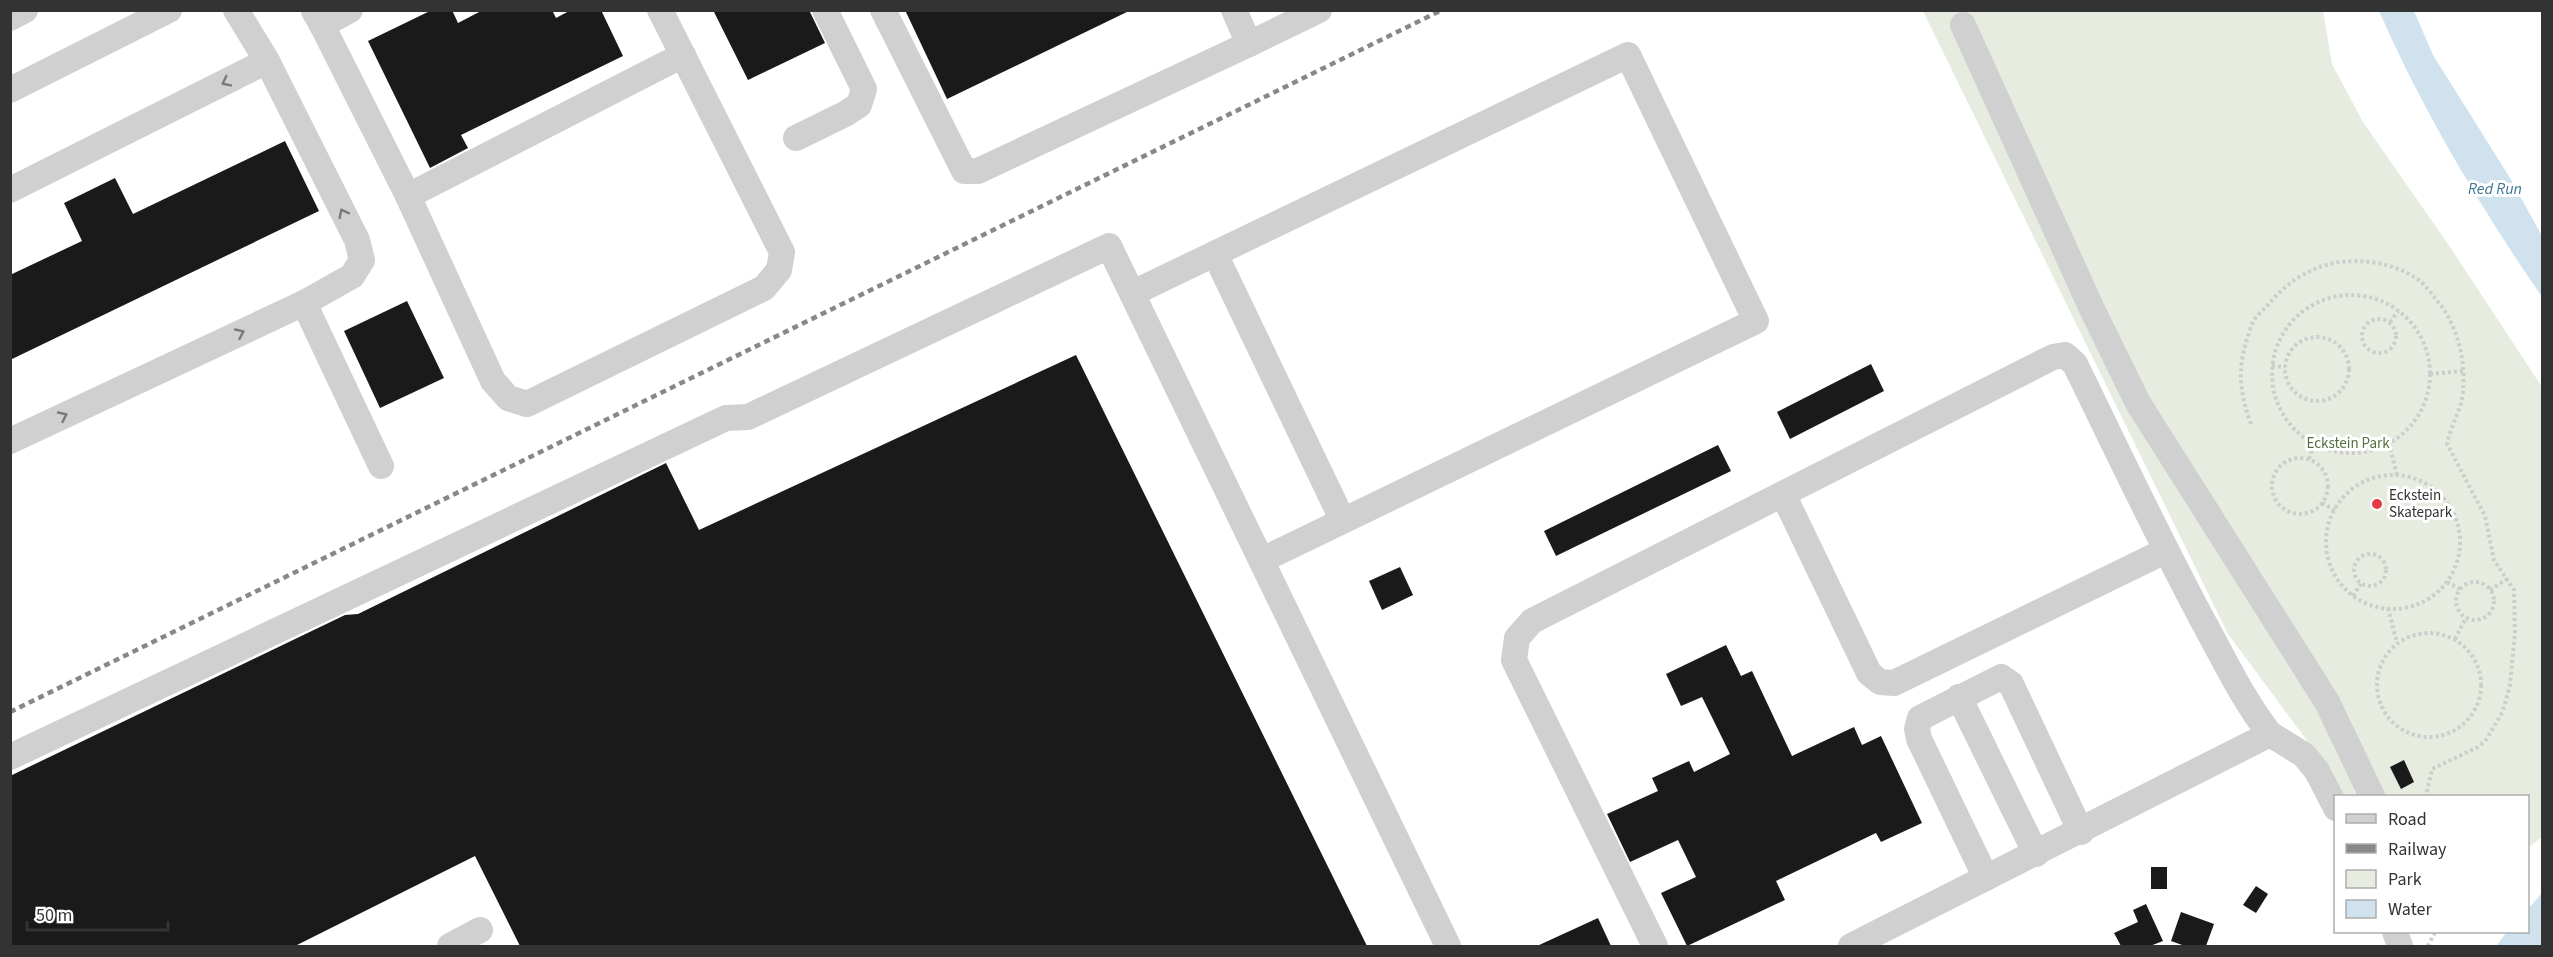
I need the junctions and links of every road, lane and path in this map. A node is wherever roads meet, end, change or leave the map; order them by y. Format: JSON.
{"nodes":[{"id":1,"x":25,"y":10,"type":"edge"},
{"id":2,"x":169,"y":10,"type":"edge"},
{"id":3,"x":236,"y":10,"type":"edge"},
{"id":4,"x":350,"y":10,"type":"edge"},
{"id":5,"x":660,"y":10,"type":"edge"},
{"id":6,"x":825,"y":10,"type":"edge"},
{"id":7,"x":883,"y":10,"type":"edge"},
{"id":8,"x":1234,"y":10,"type":"edge"},
{"id":9,"x":1319,"y":10,"type":"edge"},
{"id":10,"x":10,"y":18,"type":"edge"},
{"id":11,"x":318,"y":18,"type":"edge"},
{"id":12,"x":1963,"y":26,"type":"dead end"},
{"id":13,"x":1249,"y":44,"type":"junction"},
{"id":14,"x":683,"y":55,"type":"junction"},
{"id":15,"x":267,"y":62,"type":"junction"},
{"id":16,"x":10,"y":90,"type":"edge"},
{"id":17,"x":796,"y":138,"type":"dead end"},
{"id":18,"x":10,"y":190,"type":"edge"},
{"id":19,"x":408,"y":196,"type":"junction"},
{"id":20,"x":1215,"y":254,"type":"junction"},
{"id":21,"x":1133,"y":293,"type":"junction"},
{"id":22,"x":304,"y":303,"type":"junction"},
{"id":23,"x":2398,"y":310,"type":"junction"},
{"id":24,"x":2390,"y":323,"type":"junction"},
{"id":25,"x":2271,"y":366,"type":"junction"},
{"id":26,"x":2284,"y":367,"type":"junction"},
{"id":27,"x":2463,"y":372,"type":"junction"},
{"id":28,"x":2430,"y":374,"type":"junction"},
{"id":29,"x":2251,"y":424,"type":"dead end"},
{"id":30,"x":10,"y":441,"type":"edge"},
{"id":31,"x":2390,"y":443,"type":"junction"},
{"id":32,"x":2314,"y":444,"type":"junction"},
{"id":33,"x":2309,"y":459,"type":"junction"},
{"id":34,"x":381,"y":465,"type":"dead end"},
{"id":35,"x":2397,"y":475,"type":"junction"},
{"id":36,"x":1783,"y":494,"type":"junction"},
{"id":37,"x":2322,"y":503,"type":"junction"},
{"id":38,"x":2335,"y":510,"type":"junction"},
{"id":39,"x":1342,"y":519,"type":"junction"},
{"id":40,"x":2166,"y":551,"type":"junction"},
{"id":41,"x":1262,"y":560,"type":"junction"},
{"id":42,"x":2507,"y":579,"type":"junction"},
{"id":43,"x":2447,"y":582,"type":"junction"},
{"id":44,"x":2361,"y":584,"type":"junction"},
{"id":45,"x":2460,"y":589,"type":"junction"},
{"id":46,"x":2490,"y":590,"type":"junction"},
{"id":47,"x":2354,"y":596,"type":"junction"},
{"id":48,"x":2388,"y":609,"type":"junction"},
{"id":49,"x":2466,"y":618,"type":"junction"},
{"id":50,"x":2455,"y":639,"type":"junction"},
{"id":51,"x":2398,"y":643,"type":"junction"},
{"id":52,"x":1959,"y":697,"type":"junction"},
{"id":53,"x":2270,"y":734,"type":"junction"},
{"id":54,"x":10,"y":757,"type":"edge"},
{"id":55,"x":2372,"y":795,"type":"edge"},
{"id":56,"x":2426,"y":795,"type":"edge"},
{"id":57,"x":2334,"y":804,"type":"edge"},
{"id":58,"x":2081,"y":832,"type":"junction"},
{"id":59,"x":2036,"y":854,"type":"junction"},
{"id":60,"x":1986,"y":878,"type":"junction"},
{"id":61,"x":480,"y":930,"type":"dead end"},
{"id":62,"x":450,"y":946,"type":"edge"},
{"id":63,"x":1448,"y":946,"type":"edge"},
{"id":64,"x":1655,"y":946,"type":"edge"},
{"id":65,"x":1851,"y":946,"type":"edge"}],
"edges":[{"from":1,"to":10,"type":"street"},
{"from":2,"to":16,"type":"street"},
{"from":3,"to":15,"type":"street"},
{"from":4,"to":11,"type":"street"},
{"from":5,"to":14,"type":"street"},
{"from":6,"to":17,"type":"street"},
{"from":7,"to":13,"type":"street"},
{"from":8,"to":13,"type":"street"},
{"from":9,"to":13,"type":"street"},
{"from":11,"to":19,"type":"street"},
{"from":12,"to":55,"type":"street"},
{"from":14,"to":19,"type":"street"},
{"from":14,"to":19,"type":"street"},
{"from":15,"to":18,"type":"street","one_way":true},
{"from":22,"to":15,"type":"street","one_way":true},
{"from":20,"to":21,"type":"street"},
{"from":20,"to":39,"type":"street"},
{"from":20,"to":39,"type":"street"},
{"from":21,"to":41,"type":"street"},
{"from":21,"to":54,"type":"street"},
{"from":30,"to":22,"type":"street","one_way":true},
{"from":22,"to":34,"type":"street"},
{"from":23,"to":24,"type":"path"},
{"from":23,"to":25,"type":"path"},
{"from":23,"to":28,"type":"path"},
{"from":24,"to":24,"type":"path"},
{"from":25,"to":26,"type":"path"},
{"from":25,"to":32,"type":"path"},
{"from":26,"to":26,"type":"path"},
{"from":27,"to":28,"type":"path"},
{"from":27,"to":29,"type":"path"},
{"from":27,"to":42,"type":"path"},
{"from":28,"to":31,"type":"path"},
{"from":31,"to":32,"type":"path"},
{"from":31,"to":35,"type":"path"},
{"from":32,"to":33,"type":"path"},
{"from":33,"to":37,"type":"path"},
{"from":33,"to":37,"type":"path"},
{"from":35,"to":38,"type":"path"},
{"from":35,"to":43,"type":"path"},
{"from":36,"to":40,"type":"street"},
{"from":36,"to":40,"type":"street"},
{"from":36,"to":64,"type":"street"},
{"from":37,"to":38,"type":"path"},
{"from":38,"to":47,"type":"path"},
{"from":39,"to":41,"type":"street"},
{"from":40,"to":53,"type":"street"},
{"from":41,"to":63,"type":"street"},
{"from":42,"to":46,"type":"path"},
{"from":42,"to":56,"type":"path"},
{"from":43,"to":45,"type":"path"},
{"from":43,"to":48,"type":"path"},
{"from":44,"to":44,"type":"path"},
{"from":44,"to":47,"type":"path"},
{"from":45,"to":46,"type":"path"},
{"from":45,"to":49,"type":"path"},
{"from":46,"to":49,"type":"path"},
{"from":47,"to":48,"type":"path"},
{"from":48,"to":51,"type":"path"},
{"from":49,"to":50,"type":"path"},
{"from":50,"to":51,"type":"path"},
{"from":50,"to":51,"type":"path"},
{"from":52,"to":58,"type":"street"},
{"from":52,"to":59,"type":"street"},
{"from":52,"to":60,"type":"street"},
{"from":53,"to":57,"type":"street"},
{"from":53,"to":58,"type":"street"},
{"from":58,"to":59,"type":"street"},
{"from":59,"to":60,"type":"street"},
{"from":60,"to":65,"type":"street"},
{"from":61,"to":62,"type":"street"}]}
